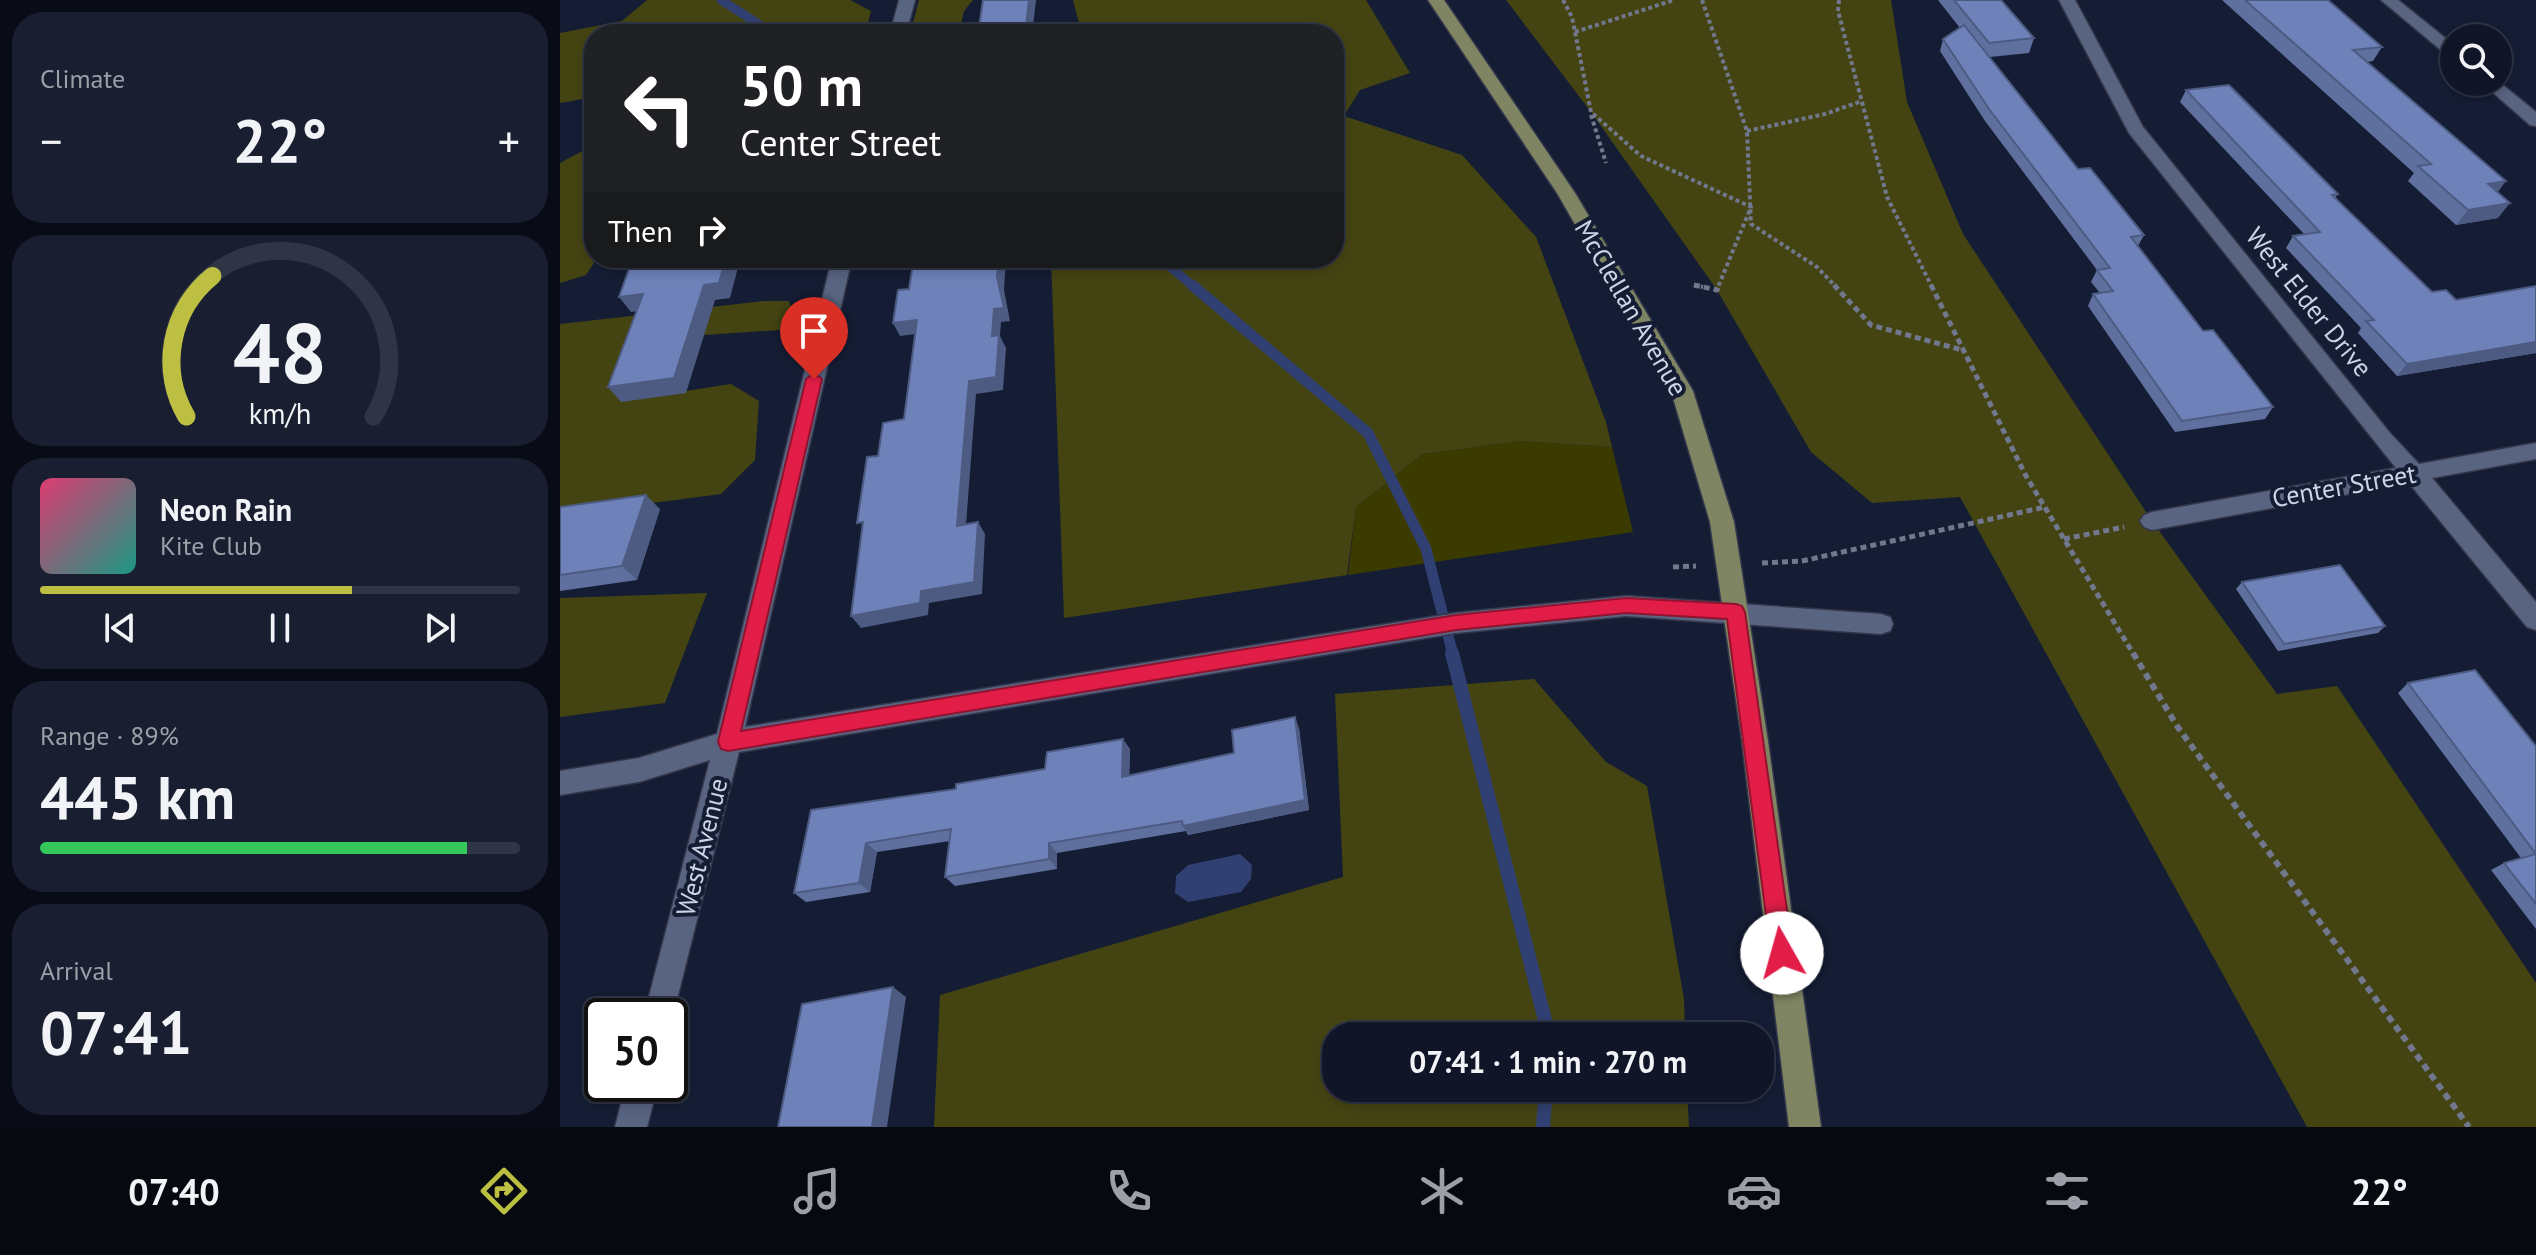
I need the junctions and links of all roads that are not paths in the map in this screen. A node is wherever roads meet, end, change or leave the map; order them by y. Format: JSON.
{"nodes":[{"id":1,"x":907,"y":0,"type":"edge"},
{"id":2,"x":1436,"y":0,"type":"edge"},
{"id":3,"x":2067,"y":0,"type":"edge"},
{"id":4,"x":2389,"y":0,"type":"edge"},
{"id":5,"x":901,"y":24,"type":"edge"},
{"id":6,"x":2440,"y":42,"type":"edge"},
{"id":7,"x":2506,"y":96,"type":"edge"},
{"id":8,"x":2536,"y":121,"type":"edge"},
{"id":9,"x":840,"y":268,"type":"edge"},
{"id":10,"x":2536,"y":451,"type":"edge"},
{"id":11,"x":2414,"y":473,"type":"junction"},
{"id":12,"x":2152,"y":521,"type":"road end"},
{"id":13,"x":1736,"y":612,"type":"junction"},
{"id":14,"x":2536,"y":620,"type":"edge"},
{"id":15,"x":1881,"y":624,"type":"dead end"},
{"id":16,"x":728,"y":742,"type":"junction"},
{"id":17,"x":560,"y":783,"type":"edge"},
{"id":18,"x":664,"y":998,"type":"edge"},
{"id":19,"x":637,"y":1102,"type":"edge"},
{"id":20,"x":631,"y":1127,"type":"edge"},
{"id":21,"x":1805,"y":1127,"type":"edge"}],
"edges":[{"from":1,"to":5,"type":"street"},
{"from":2,"to":13,"type":"main road","name":"McClellan Avenue"},
{"from":3,"to":11,"type":"street","name":"West Elder Drive"},
{"from":4,"to":6,"type":"street"},
{"from":7,"to":8,"type":"street"},
{"from":9,"to":16,"type":"street","name":"West Avenue"},
{"from":10,"to":11,"type":"street","name":"Center Street"},
{"from":11,"to":12,"type":"street","name":"Center Street"},
{"from":11,"to":14,"type":"street","name":"West Elder Drive"},
{"from":13,"to":15,"type":"street"},
{"from":13,"to":16,"type":"street"},
{"from":13,"to":21,"type":"main road","name":"McClellan Avenue"},
{"from":16,"to":17,"type":"street"},
{"from":16,"to":18,"type":"street","name":"West Avenue"},
{"from":19,"to":20,"type":"street"}]}
